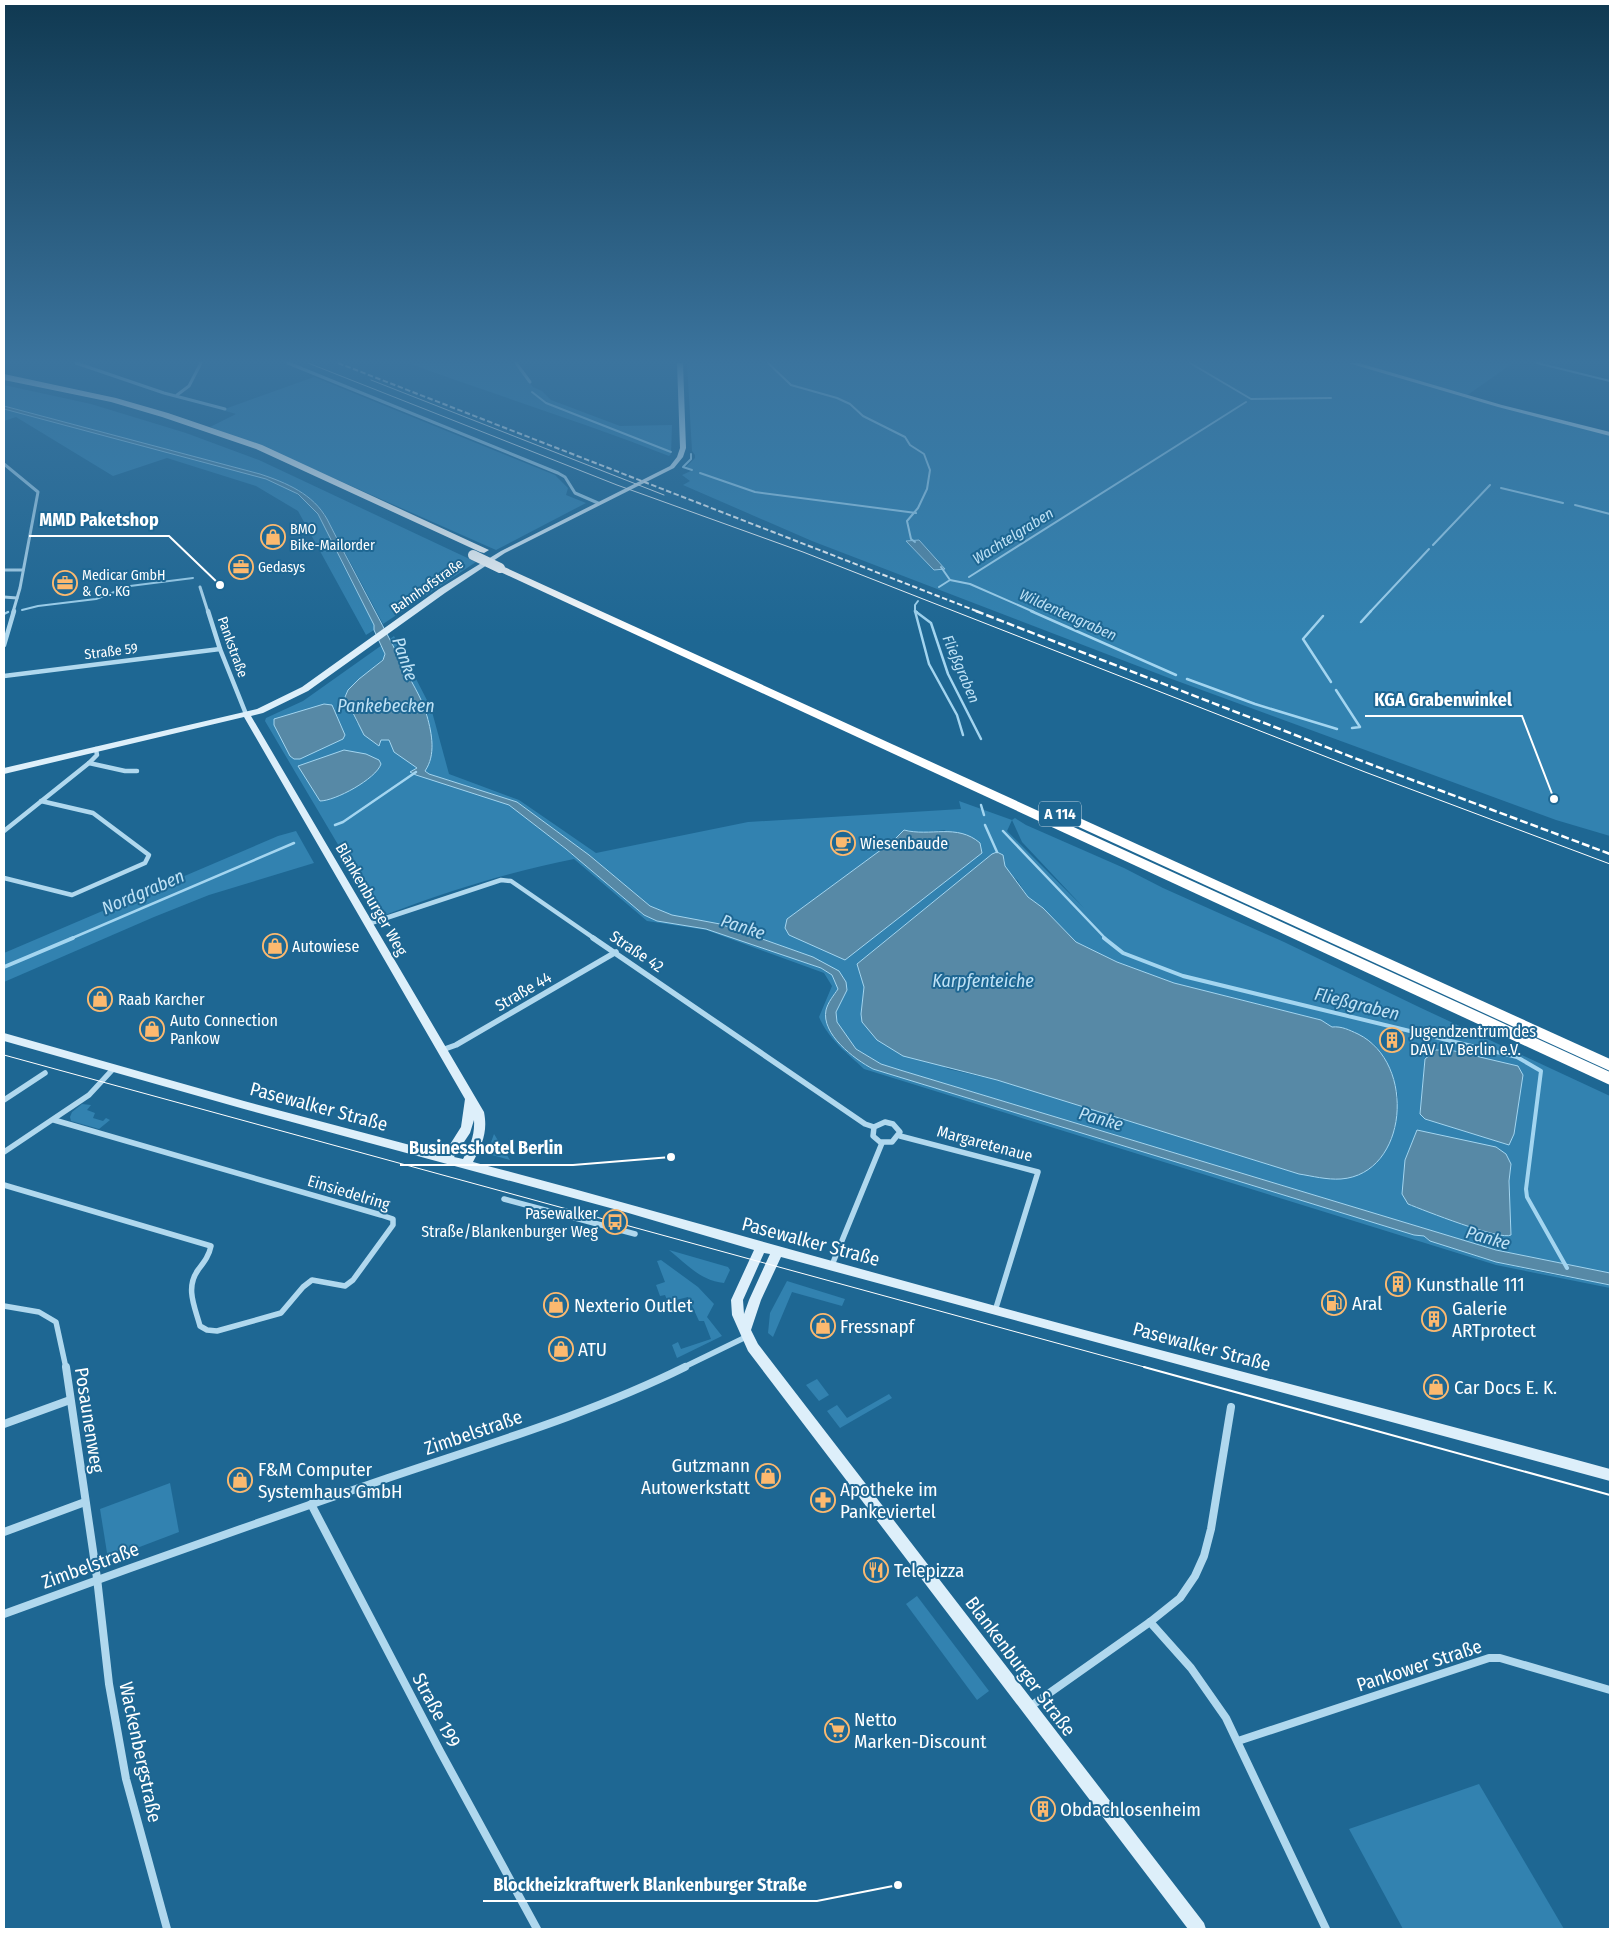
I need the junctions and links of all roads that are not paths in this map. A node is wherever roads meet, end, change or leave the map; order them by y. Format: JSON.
{"nodes":[{"id":1,"x":256,"y":453,"type":"edge"},
{"id":2,"x":273,"y":453,"type":"edge"},
{"id":3,"x":509,"y":453,"type":"edge"},
{"id":4,"x":681,"y":453,"type":"edge"},
{"id":5,"x":4,"y":464,"type":"edge"},
{"id":6,"x":598,"y":502,"type":"junction"},
{"id":7,"x":506,"y":565,"type":"junction"},
{"id":8,"x":4,"y":570,"type":"edge"},
{"id":9,"x":23,"y":570,"type":"junction"},
{"id":10,"x":200,"y":587,"type":"dead end"},
{"id":11,"x":4,"y":597,"type":"edge"},
{"id":12,"x":17,"y":598,"type":"junction"},
{"id":13,"x":4,"y":645,"type":"edge"},
{"id":14,"x":220,"y":648,"type":"junction"},
{"id":15,"x":4,"y":676,"type":"edge"},
{"id":16,"x":246,"y":714,"type":"junction"},
{"id":17,"x":96,"y":749,"type":"junction"},
{"id":18,"x":89,"y":763,"type":"junction"},
{"id":19,"x":4,"y":771,"type":"edge"},
{"id":20,"x":137,"y":771,"type":"dead end"},
{"id":21,"x":41,"y":801,"type":"junction"},
{"id":22,"x":4,"y":831,"type":"edge"},
{"id":23,"x":4,"y":878,"type":"edge"},
{"id":24,"x":367,"y":924,"type":"junction"},
{"id":25,"x":616,"y":952,"type":"junction"},
{"id":26,"x":4,"y":1037,"type":"edge"},
{"id":27,"x":441,"y":1051,"type":"junction"},
{"id":28,"x":1610,"y":1065,"type":"edge"},
{"id":29,"x":114,"y":1067,"type":"junction"},
{"id":30,"x":45,"y":1073,"type":"dead end"},
{"id":31,"x":1610,"y":1079,"type":"edge"},
{"id":32,"x":4,"y":1099,"type":"edge"},
{"id":33,"x":469,"y":1100,"type":"junction"},
{"id":34,"x":54,"y":1120,"type":"junction"},
{"id":35,"x":874,"y":1127,"type":"junction"},
{"id":36,"x":900,"y":1136,"type":"junction"},
{"id":37,"x":882,"y":1143,"type":"junction"},
{"id":38,"x":4,"y":1152,"type":"edge"},
{"id":39,"x":446,"y":1160,"type":"junction"},
{"id":40,"x":465,"y":1165,"type":"junction"},
{"id":41,"x":4,"y":1185,"type":"edge"},
{"id":42,"x":504,"y":1199,"type":"dead end"},
{"id":43,"x":634,"y":1234,"type":"dead end"},
{"id":44,"x":761,"y":1246,"type":"junction"},
{"id":45,"x":778,"y":1251,"type":"junction"},
{"id":46,"x":832,"y":1265,"type":"junction"},
{"id":47,"x":4,"y":1306,"type":"edge"},
{"id":48,"x":995,"y":1311,"type":"junction"},
{"id":49,"x":747,"y":1332,"type":"junction"},
{"id":50,"x":70,"y":1400,"type":"junction"},
{"id":51,"x":1232,"y":1407,"type":"dead end"},
{"id":52,"x":4,"y":1424,"type":"edge"},
{"id":53,"x":1610,"y":1475,"type":"edge"},
{"id":54,"x":85,"y":1502,"type":"junction"},
{"id":55,"x":311,"y":1504,"type":"junction"},
{"id":56,"x":4,"y":1532,"type":"edge"},
{"id":57,"x":98,"y":1578,"type":"junction"},
{"id":58,"x":4,"y":1614,"type":"edge"},
{"id":59,"x":1150,"y":1622,"type":"junction"},
{"id":60,"x":1610,"y":1690,"type":"edge"},
{"id":61,"x":1028,"y":1708,"type":"junction"},
{"id":62,"x":1238,"y":1740,"type":"junction"},
{"id":63,"x":167,"y":1929,"type":"edge"},
{"id":64,"x":537,"y":1929,"type":"edge"},
{"id":65,"x":1198,"y":1929,"type":"edge"},
{"id":66,"x":1326,"y":1929,"type":"edge"}],
"edges":[{"from":1,"to":7,"type":"highway","number":"A 114","bridge":true},
{"from":2,"to":7,"type":"highway","number":"A 114"},
{"from":3,"to":6,"type":"street"},
{"from":4,"to":6,"type":"main road","name":"Bahnhofstraße"},
{"from":5,"to":9,"type":"street"},
{"from":6,"to":16,"type":"main road","name":"Bahnhofstraße"},
{"from":7,"to":28,"type":"highway","number":"A 114"},
{"from":7,"to":31,"type":"highway","number":"A 114"},
{"from":8,"to":9,"type":"street"},
{"from":9,"to":12,"type":"street"},
{"from":10,"to":14,"type":"street","name":"Pankstraße"},
{"from":11,"to":12,"type":"street"},
{"from":12,"to":13,"type":"street"},
{"from":14,"to":15,"type":"street","name":"Straße 59"},
{"from":14,"to":16,"type":"street","name":"Pankstraße"},
{"from":16,"to":17,"type":"main road","name":"Bahnhofstraße"},
{"from":16,"to":24,"type":"main road","name":"Blankenburger Weg"},
{"from":17,"to":18,"type":"street"},
{"from":17,"to":19,"type":"main road","name":"Bahnhofstraße"},
{"from":18,"to":20,"type":"street"},
{"from":18,"to":21,"type":"street"},
{"from":21,"to":22,"type":"street"},
{"from":21,"to":23,"type":"street"},
{"from":24,"to":25,"type":"street","name":"Straße 42"},
{"from":24,"to":27,"type":"main road","name":"Blankenburger Weg"},
{"from":25,"to":27,"type":"street","name":"Straße 44"},
{"from":25,"to":35,"type":"street","name":"Straße 42"},
{"from":26,"to":29,"type":"main road","name":"Pasewalker Straße"},
{"from":27,"to":33,"type":"main road","name":"Blankenburger Weg"},
{"from":29,"to":34,"type":"street"},
{"from":29,"to":39,"type":"main road","name":"Pasewalker Straße"},
{"from":30,"to":32,"type":"street"},
{"from":33,"to":39,"type":"main road"},
{"from":33,"to":40,"type":"main road","name":"Blankenburger Weg"},
{"from":34,"to":38,"type":"street"},
{"from":34,"to":41,"type":"street","name":"Einsiedelring"},
{"from":35,"to":36,"type":"street","name":"Margaretenaue"},
{"from":35,"to":37,"type":"street"},
{"from":36,"to":37,"type":"street"},
{"from":36,"to":48,"type":"street","name":"Margaretenaue"},
{"from":37,"to":46,"type":"street"},
{"from":39,"to":40,"type":"main road","name":"Pasewalker Straße"},
{"from":40,"to":44,"type":"main road","name":"Pasewalker Straße"},
{"from":42,"to":43,"type":"street"},
{"from":44,"to":45,"type":"main road","name":"Pasewalker Straße"},
{"from":44,"to":49,"type":"main road","name":"Blankenburger Straße"},
{"from":45,"to":46,"type":"main road","name":"Pasewalker Straße"},
{"from":45,"to":49,"type":"main road"},
{"from":46,"to":48,"type":"main road","name":"Pasewalker Straße"},
{"from":47,"to":50,"type":"street","name":"Posaunenweg"},
{"from":48,"to":53,"type":"main road","name":"Pasewalker Straße"},
{"from":49,"to":55,"type":"street","name":"Zimbelstraße"},
{"from":49,"to":61,"type":"main road","name":"Blankenburger Straße"},
{"from":50,"to":52,"type":"street"},
{"from":50,"to":54,"type":"street","name":"Posaunenweg"},
{"from":51,"to":59,"type":"street"},
{"from":54,"to":56,"type":"street"},
{"from":54,"to":57,"type":"street","name":"Posaunenweg"},
{"from":55,"to":57,"type":"street","name":"Zimbelstraße"},
{"from":55,"to":64,"type":"street","name":"Straße 199"},
{"from":57,"to":58,"type":"street","name":"Zimbelstraße"},
{"from":57,"to":63,"type":"street","name":"Wackenbergstraße"},
{"from":59,"to":61,"type":"street"},
{"from":59,"to":62,"type":"street"},
{"from":60,"to":62,"type":"street","name":"Pankower Straße"},
{"from":61,"to":65,"type":"main road","name":"Blankenburger Straße"},
{"from":62,"to":66,"type":"street"}]}
